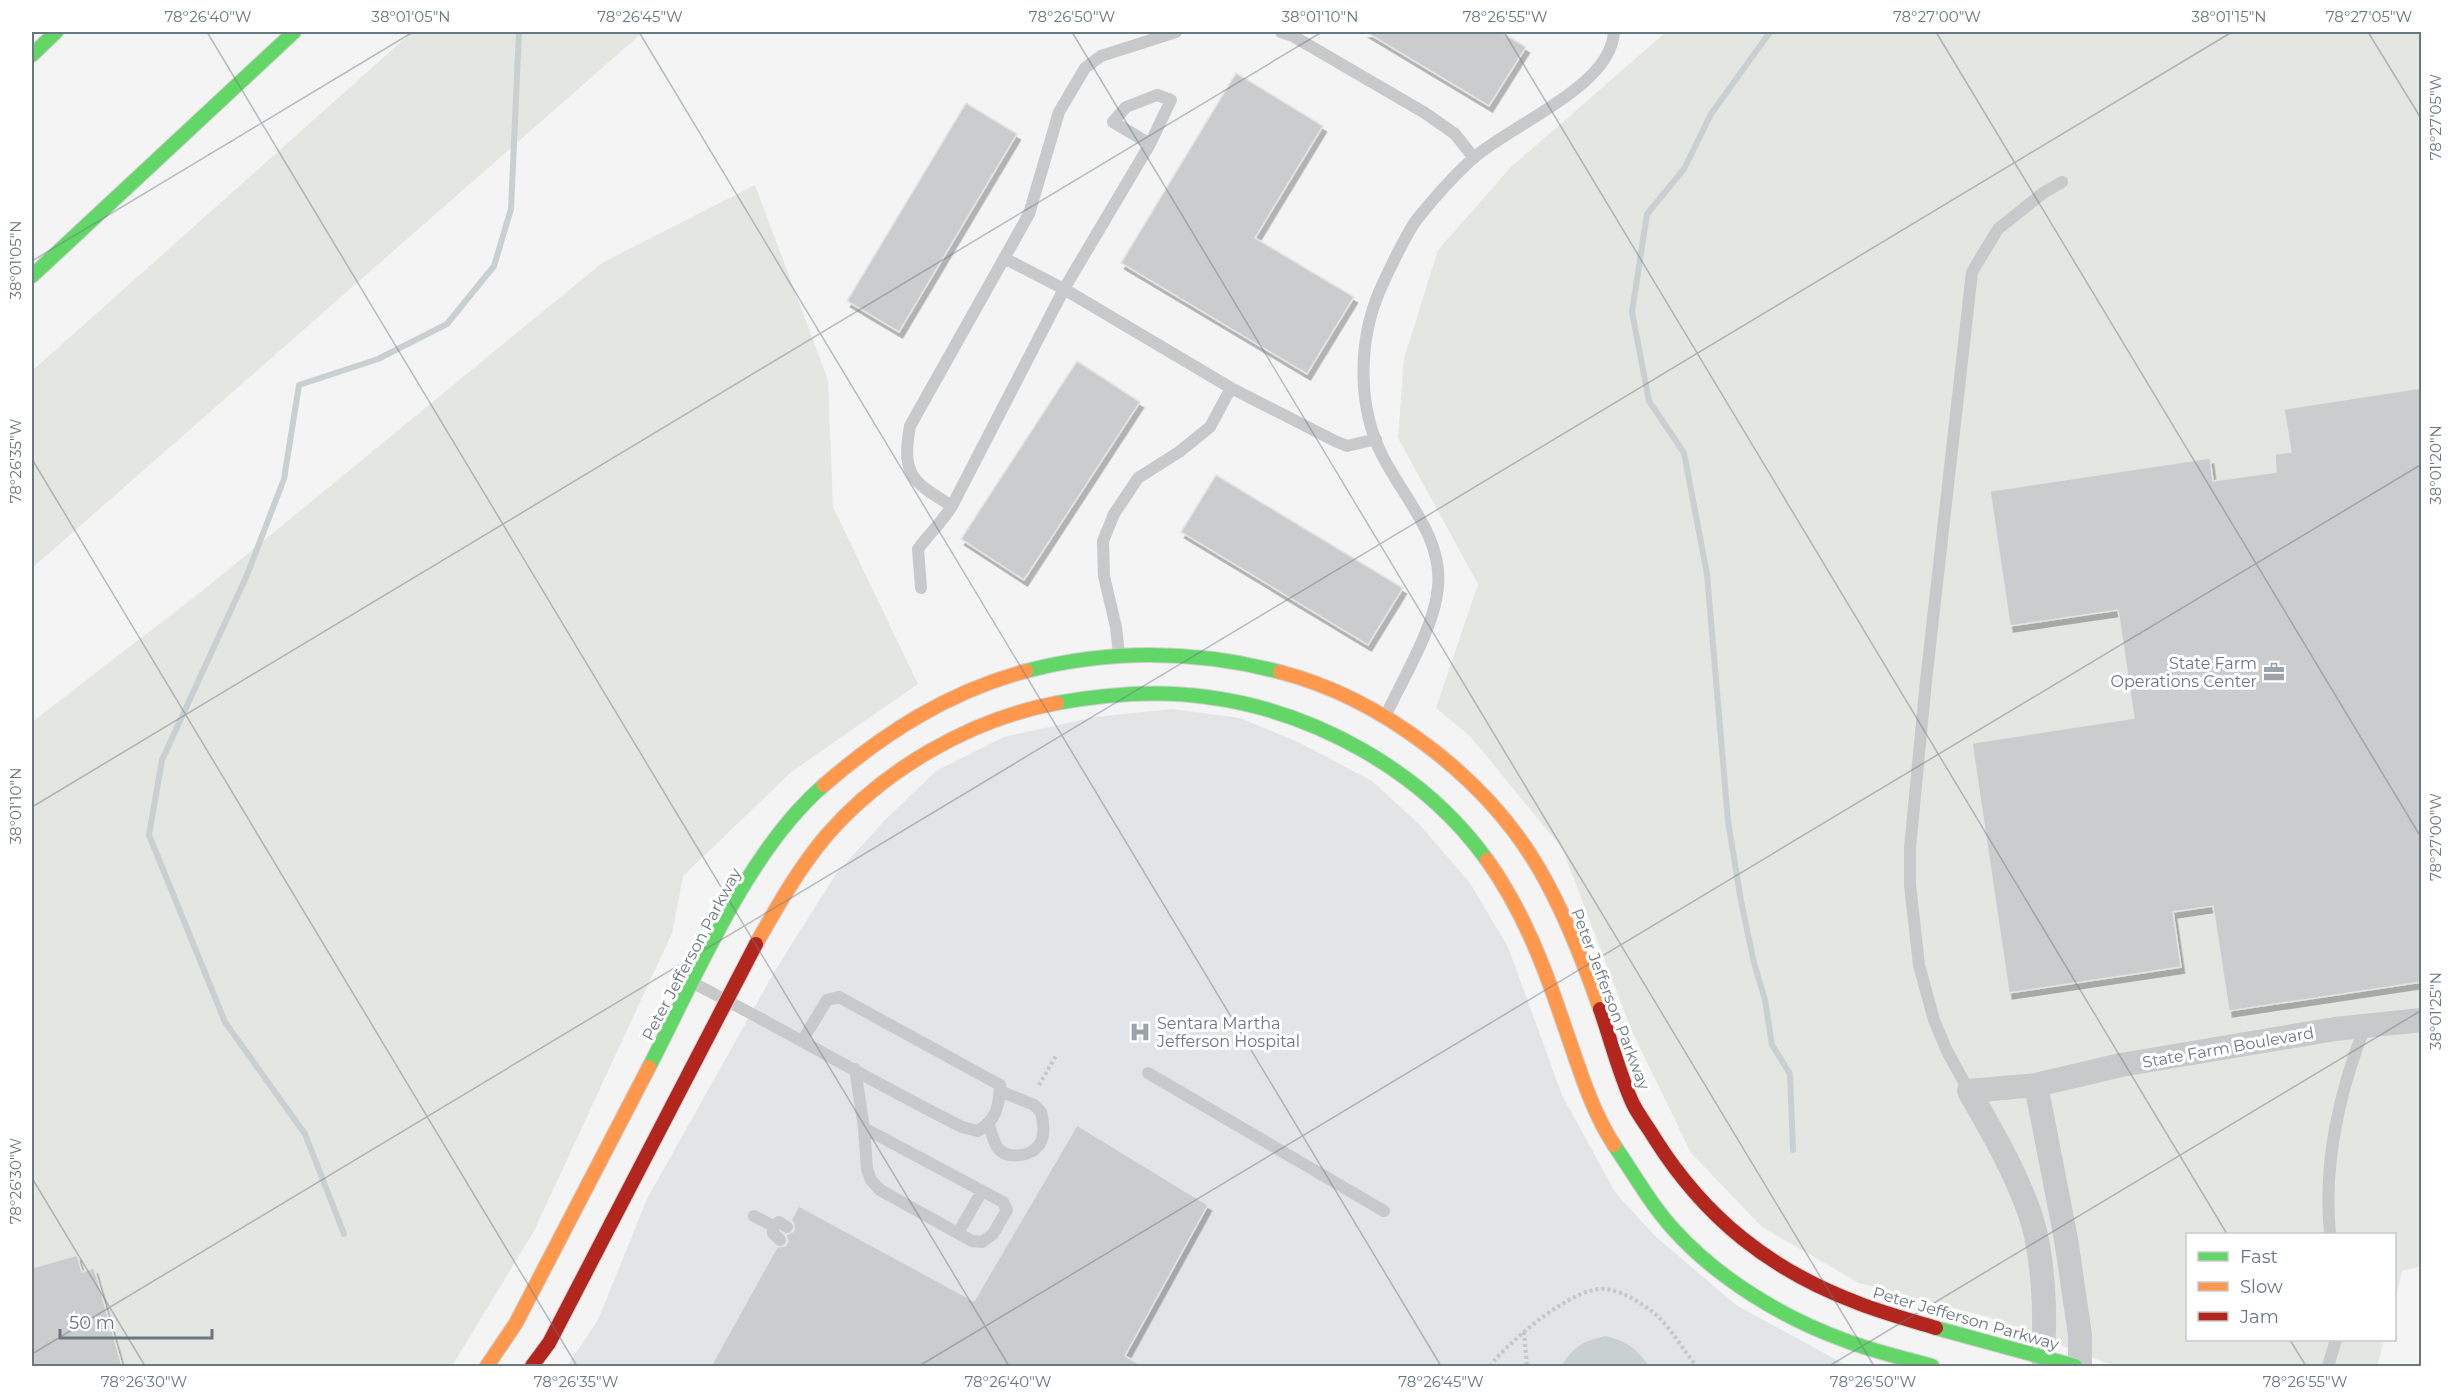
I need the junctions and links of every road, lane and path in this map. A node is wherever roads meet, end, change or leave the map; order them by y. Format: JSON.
{"nodes":[{"id":1,"x":56,"y":32,"type":"edge"},
{"id":2,"x":294,"y":32,"type":"edge"},
{"id":3,"x":1176,"y":32,"type":"edge"},
{"id":4,"x":1281,"y":32,"type":"edge"},
{"id":5,"x":1614,"y":32,"type":"edge"},
{"id":6,"x":32,"y":55,"type":"edge"},
{"id":7,"x":1150,"y":144,"type":"junction"},
{"id":8,"x":1474,"y":158,"type":"junction"},
{"id":9,"x":2062,"y":182,"type":"dead end"},
{"id":10,"x":1004,"y":258,"type":"junction"},
{"id":11,"x":32,"y":276,"type":"edge"},
{"id":12,"x":1064,"y":289,"type":"junction"},
{"id":13,"x":1231,"y":388,"type":"junction"},
{"id":14,"x":1376,"y":439,"type":"junction"},
{"id":15,"x":952,"y":506,"type":"junction"},
{"id":16,"x":921,"y":588,"type":"dead end"},
{"id":17,"x":1119,"y":655,"type":"junction"},
{"id":18,"x":1385,"y":718,"type":"junction"},
{"id":19,"x":692,"y":982,"type":"junction"},
{"id":20,"x":727,"y":1000,"type":"junction"},
{"id":21,"x":2421,"y":1020,"type":"edge"},
{"id":22,"x":2365,"y":1026,"type":"junction"},
{"id":23,"x":802,"y":1041,"type":"junction"},
{"id":24,"x":1057,"y":1053,"type":"dead end"},
{"id":25,"x":855,"y":1069,"type":"junction"},
{"id":26,"x":1148,"y":1073,"type":"dead end"},
{"id":27,"x":1039,"y":1085,"type":"dead end"},
{"id":28,"x":2036,"y":1085,"type":"junction"},
{"id":29,"x":1000,"y":1091,"type":"junction"},
{"id":30,"x":1969,"y":1091,"type":"junction"},
{"id":31,"x":989,"y":1124,"type":"junction"},
{"id":32,"x":864,"y":1128,"type":"junction"},
{"id":33,"x":982,"y":1191,"type":"junction"},
{"id":34,"x":1384,"y":1211,"type":"dead end"},
{"id":35,"x":753,"y":1216,"type":"dead end"},
{"id":36,"x":773,"y":1226,"type":"junction"},
{"id":37,"x":787,"y":1227,"type":"dead end"},
{"id":38,"x":958,"y":1233,"type":"junction"},
{"id":39,"x":2330,"y":1233,"type":"edge"},
{"id":40,"x":780,"y":1240,"type":"dead end"},
{"id":41,"x":1524,"y":1331,"type":"junction"},
{"id":42,"x":2336,"y":1341,"type":"edge"},
{"id":43,"x":2040,"y":1362,"type":"edge"},
{"id":44,"x":487,"y":1366,"type":"edge"},
{"id":45,"x":532,"y":1366,"type":"edge"},
{"id":46,"x":1490,"y":1366,"type":"edge"},
{"id":47,"x":1527,"y":1366,"type":"edge"},
{"id":48,"x":1697,"y":1366,"type":"edge"},
{"id":49,"x":1932,"y":1366,"type":"edge"},
{"id":50,"x":2075,"y":1366,"type":"edge"},
{"id":51,"x":2080,"y":1366,"type":"edge"},
{"id":52,"x":2328,"y":1366,"type":"edge"}],
"edges":[{"from":1,"to":6,"type":"main road"},
{"from":2,"to":11,"type":"main road"},
{"from":3,"to":10,"type":"lane"},
{"from":4,"to":8,"type":"lane"},
{"from":5,"to":8,"type":"lane"},
{"from":7,"to":7,"type":"lane"},
{"from":7,"to":12,"type":"lane"},
{"from":8,"to":14,"type":"lane"},
{"from":9,"to":30,"type":"lane"},
{"from":10,"to":12,"type":"lane"},
{"from":10,"to":15,"type":"lane"},
{"from":12,"to":13,"type":"lane"},
{"from":12,"to":15,"type":"lane"},
{"from":13,"to":14,"type":"lane"},
{"from":13,"to":17,"type":"lane"},
{"from":14,"to":18,"type":"lane"},
{"from":15,"to":16,"type":"lane"},
{"from":17,"to":18,"type":"main road","name":"Peter Jefferson Parkway"},
{"from":17,"to":19,"type":"main road","name":"Peter Jefferson Parkway"},
{"from":18,"to":43,"type":"main road","name":"Peter Jefferson Parkway"},
{"from":19,"to":20,"type":"lane"},
{"from":19,"to":44,"type":"main road","name":"Peter Jefferson Parkway"},
{"from":20,"to":23,"type":"lane"},
{"from":20,"to":45,"type":"main road"},
{"from":20,"to":49,"type":"main road"},
{"from":21,"to":22,"type":"street","name":"State Farm Boulevard"},
{"from":22,"to":28,"type":"street","name":"State Farm Boulevard"},
{"from":22,"to":39,"type":"lane"},
{"from":23,"to":25,"type":"lane"},
{"from":23,"to":29,"type":"lane"},
{"from":24,"to":27,"type":"path"},
{"from":25,"to":31,"type":"lane"},
{"from":25,"to":32,"type":"lane"},
{"from":26,"to":34,"type":"lane"},
{"from":28,"to":30,"type":"street","name":"State Farm Boulevard"},
{"from":28,"to":51,"type":"street"},
{"from":29,"to":31,"type":"lane"},
{"from":29,"to":31,"type":"lane"},
{"from":30,"to":43,"type":"street"},
{"from":32,"to":33,"type":"lane"},
{"from":32,"to":38,"type":"lane"},
{"from":33,"to":38,"type":"lane"},
{"from":33,"to":38,"type":"lane"},
{"from":35,"to":36,"type":"lane"},
{"from":36,"to":37,"type":"lane"},
{"from":36,"to":40,"type":"lane"},
{"from":41,"to":46,"type":"path"},
{"from":41,"to":47,"type":"path"},
{"from":41,"to":48,"type":"path"},
{"from":42,"to":52,"type":"lane"},
{"from":43,"to":50,"type":"main road","name":"Peter Jefferson Parkway"}]}
